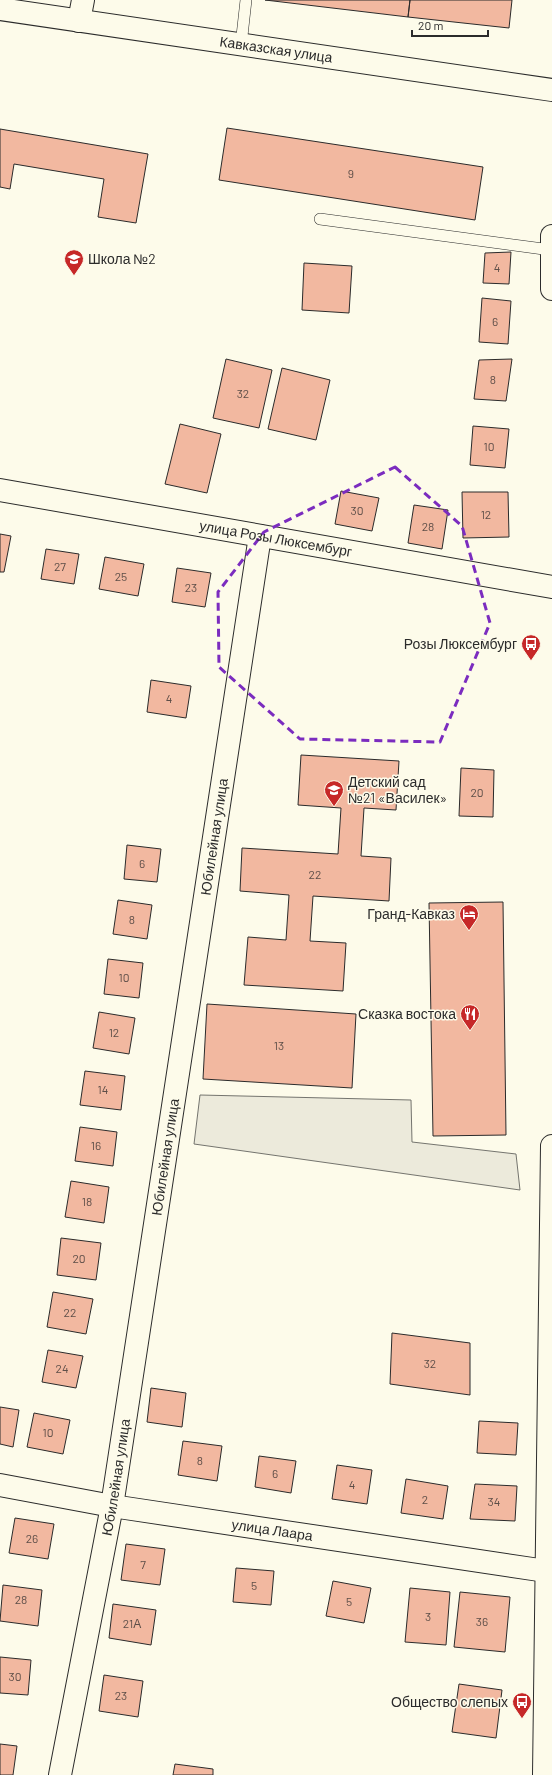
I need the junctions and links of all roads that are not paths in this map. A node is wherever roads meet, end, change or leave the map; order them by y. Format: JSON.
{"nodes":[{"id":1,"x":83,"y":0,"type":"edge"},
{"id":2,"x":246,"y":0,"type":"edge"},
{"id":3,"x":0,"y":9,"type":"edge"},
{"id":4,"x":79,"y":21,"type":"junction"},
{"id":5,"x":241,"y":45,"type":"junction"},
{"id":6,"x":552,"y":90,"type":"edge"},
{"id":7,"x":320,"y":219,"type":"dead end"},
{"id":8,"x":551,"y":243,"type":"edge"},
{"id":9,"x":552,"y":289,"type":"edge"},
{"id":10,"x":0,"y":490,"type":"edge"},
{"id":11,"x":260,"y":536,"type":"junction"},
{"id":12,"x":552,"y":587,"type":"edge"},
{"id":13,"x":552,"y":1146,"type":"edge"},
{"id":14,"x":0,"y":1485,"type":"edge"},
{"id":15,"x":112,"y":1506,"type":"junction"},
{"id":16,"x":546,"y":1571,"type":"junction"},
{"id":17,"x":60,"y":1775,"type":"edge"},
{"id":18,"x":544,"y":1775,"type":"edge"}],
"edges":[{"from":1,"to":4,"type":"street"},
{"from":2,"to":5,"type":"lane"},
{"from":3,"to":4,"type":"street","name":"Кавказская улица"},
{"from":4,"to":5,"type":"street","name":"Кавказская улица"},
{"from":5,"to":6,"type":"street","name":"Кавказская улица"},
{"from":7,"to":8,"type":"lane"},
{"from":8,"to":9,"type":"street"},
{"from":10,"to":11,"type":"street","name":"улица Розы Люксембург"},
{"from":11,"to":12,"type":"street","name":"улица Розы Люксембург"},
{"from":11,"to":15,"type":"street","name":"Юбилейная улица"},
{"from":13,"to":16,"type":"street"},
{"from":14,"to":15,"type":"street","name":"улица Лаара"},
{"from":15,"to":16,"type":"street","name":"улица Лаара"},
{"from":15,"to":17,"type":"street","name":"Юбилейная улица"},
{"from":16,"to":18,"type":"street"}]}
